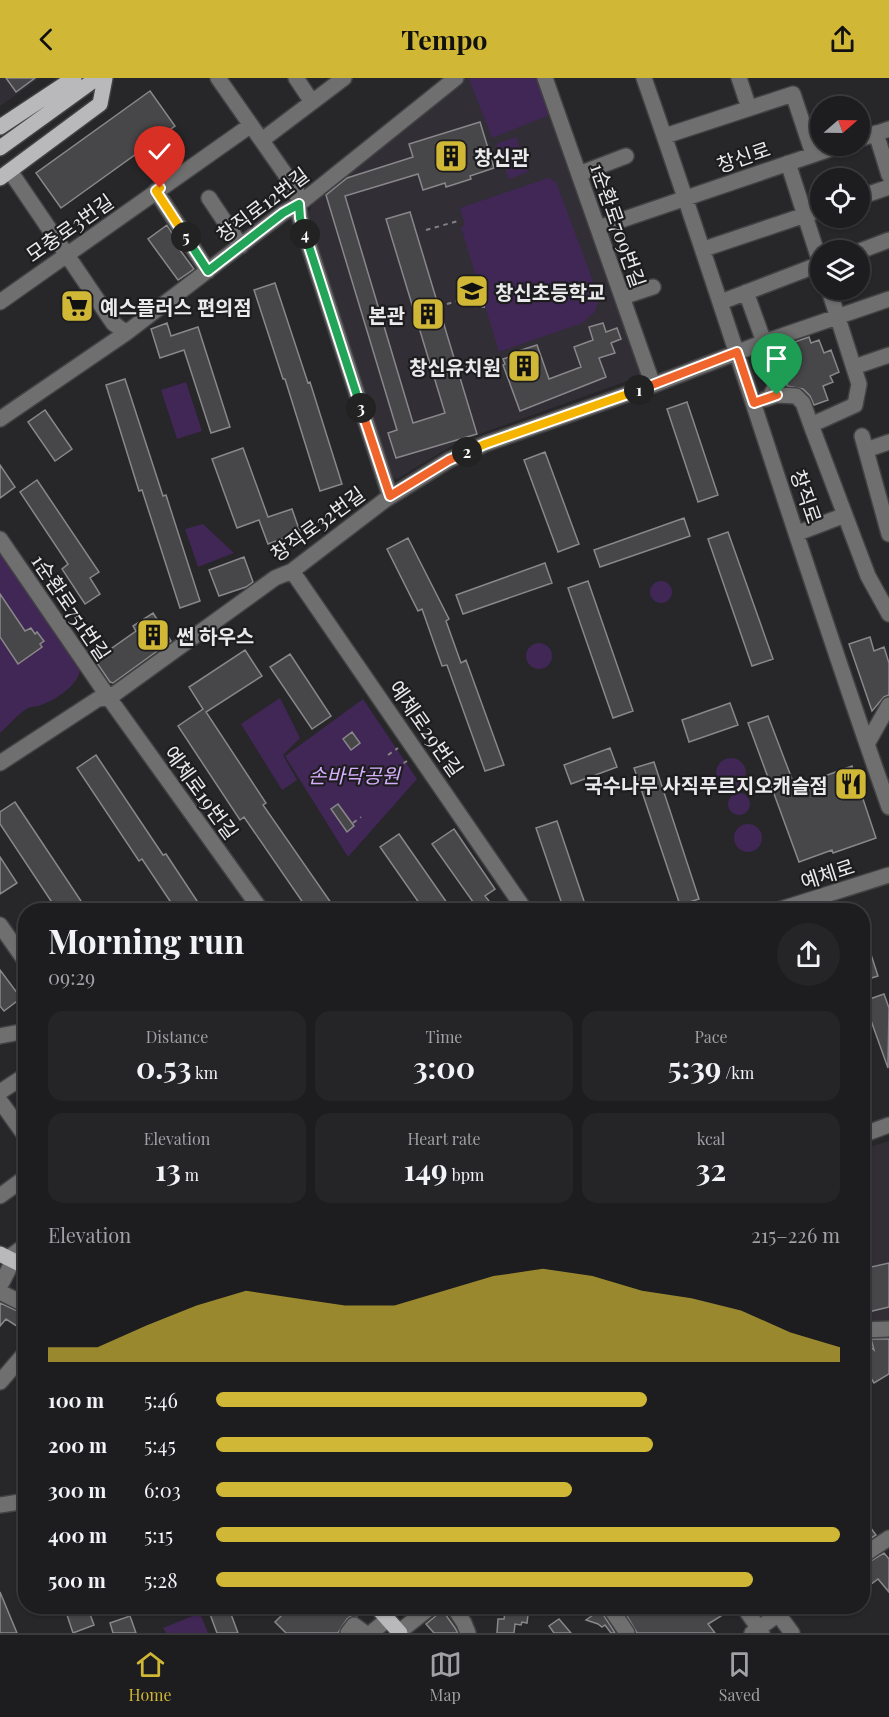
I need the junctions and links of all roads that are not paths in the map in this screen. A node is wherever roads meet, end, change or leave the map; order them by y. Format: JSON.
{"nodes":[{"id":1,"x":74,"y":78,"type":"edge"},
{"id":2,"x":97,"y":78,"type":"edge"},
{"id":3,"x":105,"y":78,"type":"edge"},
{"id":4,"x":218,"y":78,"type":"edge"},
{"id":5,"x":296,"y":78,"type":"edge"},
{"id":6,"x":344,"y":78,"type":"edge"},
{"id":7,"x":430,"y":78,"type":"edge"},
{"id":8,"x":456,"y":78,"type":"edge"},
{"id":9,"x":545,"y":78,"type":"edge"},
{"id":10,"x":739,"y":78,"type":"edge"},
{"id":11,"x":650,"y":80,"type":"edge"},
{"id":12,"x":439,"y":92,"type":"junction"},
{"id":13,"x":312,"y":102,"type":"junction"},
{"id":14,"x":749,"y":108,"type":"junction"},
{"id":15,"x":251,"y":125,"type":"junction"},
{"id":16,"x":0,"y":127,"type":"edge"},
{"id":17,"x":883,"y":131,"type":"edge"},
{"id":18,"x":665,"y":136,"type":"junction"},
{"id":19,"x":262,"y":140,"type":"junction"},
{"id":20,"x":810,"y":145,"type":"edge"},
{"id":21,"x":0,"y":148,"type":"edge"},
{"id":22,"x":810,"y":155,"type":"edge"},
{"id":23,"x":626,"y":156,"type":"dead end"},
{"id":24,"x":788,"y":163,"type":"junction"},
{"id":25,"x":579,"y":174,"type":"junction"},
{"id":26,"x":5,"y":175,"type":"edge"},
{"id":27,"x":889,"y":175,"type":"edge"},
{"id":28,"x":889,"y":187,"type":"edge"},
{"id":29,"x":156,"y":191,"type":"junction"},
{"id":30,"x":870,"y":194,"type":"edge"},
{"id":31,"x":209,"y":198,"type":"dead end"},
{"id":32,"x":686,"y":198,"type":"junction"},
{"id":33,"x":299,"y":204,"type":"junction"},
{"id":34,"x":810,"y":207,"type":"edge"},
{"id":35,"x":810,"y":214,"type":"edge"},
{"id":36,"x":598,"y":228,"type":"junction"},
{"id":37,"x":889,"y":240,"type":"edge"},
{"id":38,"x":241,"y":246,"type":"junction"},
{"id":39,"x":870,"y":247,"type":"edge"},
{"id":40,"x":704,"y":249,"type":"junction"},
{"id":41,"x":67,"y":254,"type":"junction"},
{"id":42,"x":810,"y":267,"type":"edge"},
{"id":43,"x":208,"y":271,"type":"junction"},
{"id":44,"x":653,"y":286,"type":"dead end"},
{"id":45,"x":746,"y":292,"type":"junction"},
{"id":46,"x":622,"y":297,"type":"junction"},
{"id":47,"x":889,"y":298,"type":"edge"},
{"id":48,"x":832,"y":300,"type":"edge"},
{"id":49,"x":0,"y":302,"type":"edge"},
{"id":50,"x":722,"y":302,"type":"junction"},
{"id":51,"x":837,"y":315,"type":"junction"},
{"id":52,"x":126,"y":333,"type":"junction"},
{"id":53,"x":764,"y":342,"type":"junction"},
{"id":54,"x":737,"y":352,"type":"junction"},
{"id":55,"x":889,"y":355,"type":"edge"},
{"id":56,"x":854,"y":367,"type":"junction"},
{"id":57,"x":653,"y":385,"type":"junction"},
{"id":58,"x":770,"y":397,"type":"junction"},
{"id":59,"x":754,"y":403,"type":"junction"},
{"id":60,"x":0,"y":419,"type":"edge"},
{"id":61,"x":811,"y":424,"type":"junction"},
{"id":62,"x":889,"y":442,"type":"edge"},
{"id":63,"x":884,"y":493,"type":"edge"},
{"id":64,"x":390,"y":496,"type":"junction"},
{"id":65,"x":845,"y":515,"type":"junction"},
{"id":66,"x":798,"y":533,"type":"junction"},
{"id":67,"x":889,"y":534,"type":"edge"},
{"id":68,"x":0,"y":539,"type":"edge"},
{"id":69,"x":292,"y":571,"type":"junction"},
{"id":70,"x":889,"y":614,"type":"edge"},
{"id":71,"x":109,"y":698,"type":"junction"},
{"id":72,"x":887,"y":712,"type":"edge"},
{"id":73,"x":867,"y":744,"type":"junction"},
{"id":74,"x":0,"y":764,"type":"edge"},
{"id":75,"x":889,"y":807,"type":"edge"},
{"id":76,"x":889,"y":875,"type":"edge"},
{"id":77,"x":256,"y":903,"type":"edge"},
{"id":78,"x":520,"y":903,"type":"edge"},
{"id":79,"x":800,"y":903,"type":"edge"},
{"id":80,"x":0,"y":924,"type":"edge"},
{"id":81,"x":18,"y":950,"type":"edge"},
{"id":82,"x":18,"y":1032,"type":"edge"},
{"id":83,"x":0,"y":1035,"type":"edge"},
{"id":84,"x":18,"y":1080,"type":"edge"},
{"id":85,"x":0,"y":1092,"type":"edge"},
{"id":86,"x":0,"y":1102,"type":"edge"},
{"id":87,"x":18,"y":1114,"type":"edge"},
{"id":88,"x":889,"y":1125,"type":"edge"},
{"id":89,"x":870,"y":1132,"type":"edge"},
{"id":90,"x":18,"y":1183,"type":"edge"},
{"id":91,"x":0,"y":1195,"type":"edge"},
{"id":92,"x":12,"y":1260,"type":"edge"},
{"id":93,"x":0,"y":1286,"type":"edge"},
{"id":94,"x":0,"y":1292,"type":"edge"},
{"id":95,"x":18,"y":1301,"type":"edge"},
{"id":96,"x":889,"y":1329,"type":"edge"},
{"id":97,"x":870,"y":1330,"type":"edge"},
{"id":98,"x":18,"y":1361,"type":"edge"},
{"id":99,"x":0,"y":1382,"type":"edge"},
{"id":100,"x":18,"y":1502,"type":"edge"},
{"id":101,"x":0,"y":1505,"type":"edge"},
{"id":102,"x":889,"y":1538,"type":"edge"},
{"id":103,"x":870,"y":1551,"type":"edge"},
{"id":104,"x":383,"y":1614,"type":"edge"},
{"id":105,"x":422,"y":1614,"type":"edge"},
{"id":106,"x":458,"y":1614,"type":"edge"},
{"id":107,"x":614,"y":1614,"type":"edge"},
{"id":108,"x":747,"y":1614,"type":"edge"},
{"id":109,"x":779,"y":1614,"type":"edge"},
{"id":110,"x":785,"y":1614,"type":"edge"},
{"id":111,"x":388,"y":1619,"type":"junction"},
{"id":112,"x":757,"y":1631,"type":"edge"},
{"id":113,"x":399,"y":1632,"type":"edge"},
{"id":114,"x":348,"y":1633,"type":"edge"},
{"id":115,"x":365,"y":1633,"type":"edge"},
{"id":116,"x":370,"y":1633,"type":"edge"},
{"id":117,"x":468,"y":1633,"type":"edge"},
{"id":118,"x":627,"y":1633,"type":"edge"},
{"id":119,"x":792,"y":1633,"type":"edge"}],
"edges":[{"from":1,"to":16,"type":"main road"},
{"from":2,"to":21,"type":"main road"},
{"from":3,"to":26,"type":"main road"},
{"from":4,"to":15,"type":"street"},
{"from":5,"to":13,"type":"street"},
{"from":6,"to":13,"type":"street"},
{"from":7,"to":12,"type":"street"},
{"from":8,"to":12,"type":"street","name":"창직로12번길"},
{"from":9,"to":25,"type":"street","name":"1순환로709번길"},
{"from":10,"to":14,"type":"street"},
{"from":11,"to":18,"type":"street","name":"창직로"},
{"from":12,"to":33,"type":"street","name":"창직로12번길"},
{"from":13,"to":19,"type":"street"},
{"from":14,"to":18,"type":"street"},
{"from":14,"to":20,"type":"street"},
{"from":15,"to":19,"type":"street"},
{"from":15,"to":29,"type":"street","name":"모충로3번길"},
{"from":17,"to":27,"type":"street"},
{"from":18,"to":32,"type":"street","name":"창직로"},
{"from":19,"to":33,"type":"street"},
{"from":22,"to":24,"type":"street","name":"창신로"},
{"from":23,"to":25,"type":"street"},
{"from":24,"to":32,"type":"street","name":"창신로"},
{"from":24,"to":34,"type":"street"},
{"from":25,"to":36,"type":"street","name":"1순환로709번길"},
{"from":26,"to":41,"type":"street"},
{"from":28,"to":30,"type":"street"},
{"from":29,"to":41,"type":"street","name":"모충로3번길"},
{"from":29,"to":43,"type":"street"},
{"from":31,"to":38,"type":"street"},
{"from":32,"to":36,"type":"street"},
{"from":32,"to":40,"type":"street","name":"창직로"},
{"from":33,"to":38,"type":"street","name":"창직로12번길"},
{"from":33,"to":64,"type":"street"},
{"from":35,"to":40,"type":"street"},
{"from":36,"to":46,"type":"street","name":"1순환로709번길"},
{"from":37,"to":39,"type":"street"},
{"from":38,"to":43,"type":"street","name":"창직로12번길"},
{"from":40,"to":50,"type":"street","name":"창직로"},
{"from":41,"to":49,"type":"street","name":"모충로3번길"},
{"from":41,"to":52,"type":"street"},
{"from":42,"to":45,"type":"street"},
{"from":43,"to":52,"type":"street","name":"창직로12번길"},
{"from":44,"to":46,"type":"street"},
{"from":45,"to":50,"type":"street"},
{"from":45,"to":53,"type":"street"},
{"from":46,"to":57,"type":"street","name":"1순환로709번길"},
{"from":47,"to":51,"type":"street","name":"창직로32번길"},
{"from":48,"to":51,"type":"street"},
{"from":50,"to":54,"type":"street","name":"창직로"},
{"from":51,"to":53,"type":"street","name":"창직로32번길"},
{"from":51,"to":56,"type":"street"},
{"from":52,"to":60,"type":"street","name":"창직로12번길"},
{"from":53,"to":54,"type":"street","name":"창직로32번길"},
{"from":53,"to":58,"type":"street"},
{"from":54,"to":57,"type":"street","name":"창직로32번길"},
{"from":54,"to":59,"type":"street","name":"창직로"},
{"from":55,"to":56,"type":"street"},
{"from":56,"to":61,"type":"street"},
{"from":57,"to":64,"type":"street","name":"창직로32번길"},
{"from":58,"to":59,"type":"street"},
{"from":58,"to":61,"type":"street"},
{"from":59,"to":66,"type":"street","name":"창직로"},
{"from":61,"to":65,"type":"street"},
{"from":62,"to":63,"type":"street"},
{"from":63,"to":67,"type":"street"},
{"from":64,"to":69,"type":"street","name":"창직로32번길"},
{"from":65,"to":66,"type":"street"},
{"from":65,"to":70,"type":"street"},
{"from":66,"to":73,"type":"street","name":"창직로"},
{"from":68,"to":71,"type":"street","name":"1순환로751번길"},
{"from":69,"to":71,"type":"street","name":"창직로32번길"},
{"from":69,"to":78,"type":"street","name":"예체로29번길"},
{"from":71,"to":74,"type":"street","name":"창직로32번길"},
{"from":71,"to":77,"type":"street","name":"예체로19번길"},
{"from":72,"to":73,"type":"street"},
{"from":73,"to":75,"type":"street","name":"창직로"},
{"from":76,"to":79,"type":"street","name":"예체로"},
{"from":80,"to":81,"type":"street"},
{"from":82,"to":83,"type":"street"},
{"from":84,"to":85,"type":"street"},
{"from":86,"to":87,"type":"street"},
{"from":88,"to":89,"type":"street"},
{"from":90,"to":91,"type":"street"},
{"from":92,"to":93,"type":"street"},
{"from":94,"to":95,"type":"street"},
{"from":96,"to":97,"type":"street"},
{"from":98,"to":99,"type":"street"},
{"from":100,"to":101,"type":"street"},
{"from":102,"to":103,"type":"street"},
{"from":104,"to":111,"type":"main road"},
{"from":105,"to":113,"type":"street"},
{"from":106,"to":117,"type":"street"},
{"from":107,"to":118,"type":"street"},
{"from":108,"to":112,"type":"street"},
{"from":109,"to":112,"type":"street"},
{"from":110,"to":119,"type":"street"},
{"from":111,"to":113,"type":"main road"},
{"from":111,"to":116,"type":"street"},
{"from":114,"to":115,"type":"street"}]}
